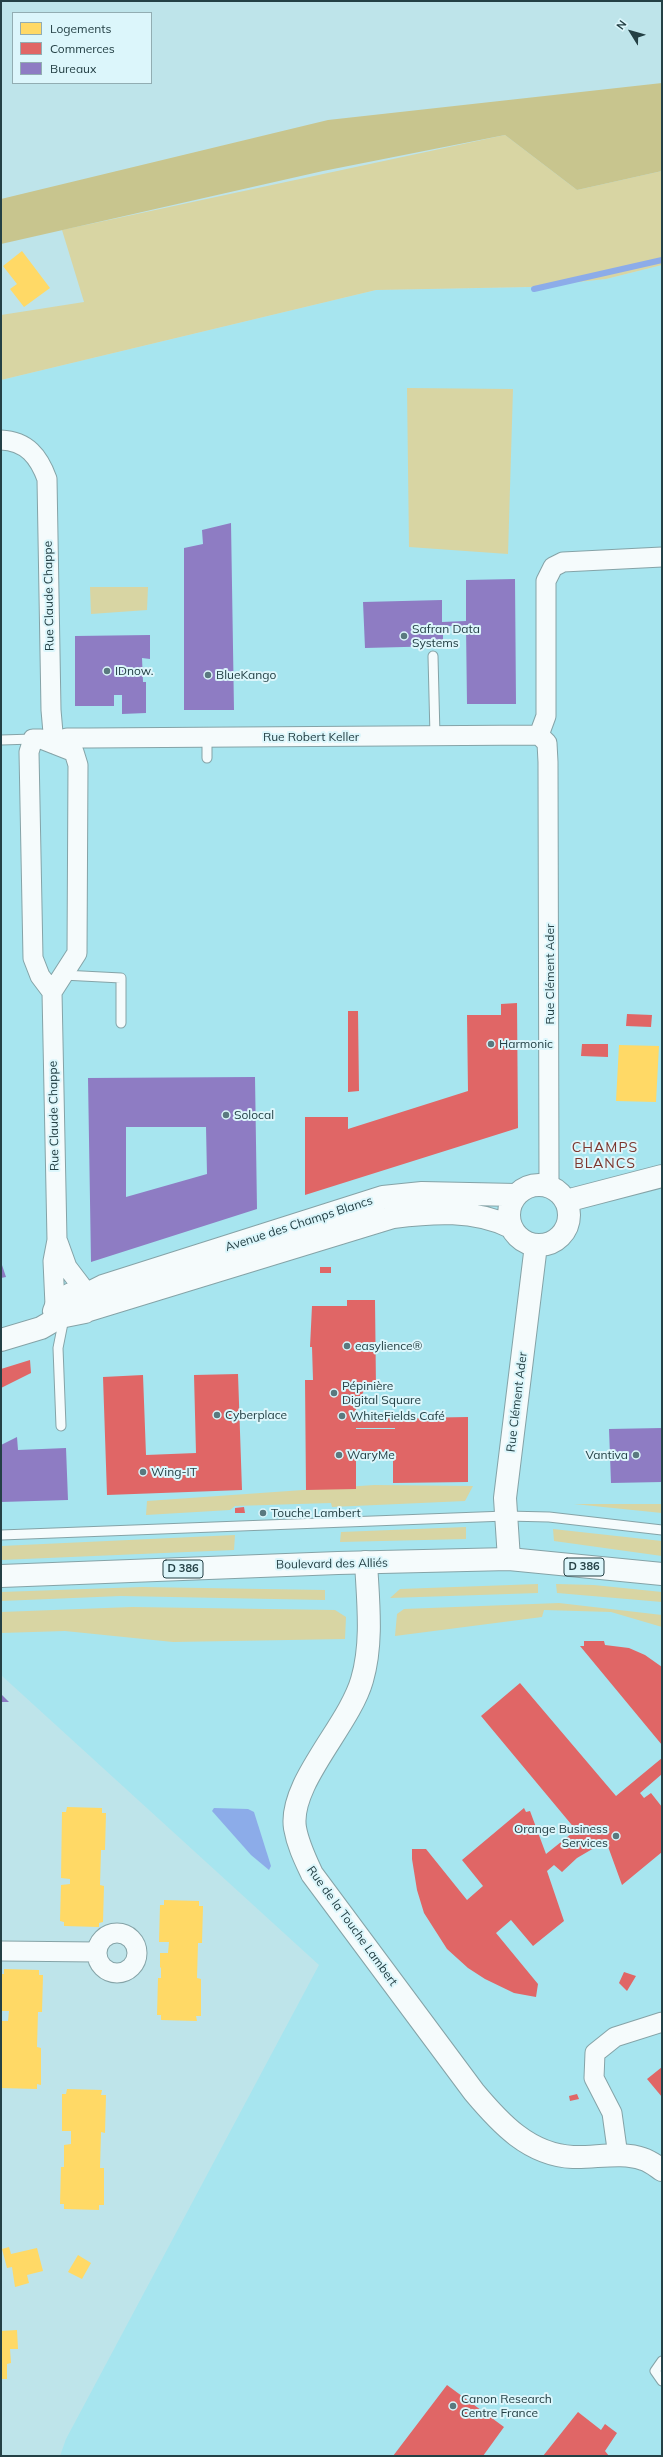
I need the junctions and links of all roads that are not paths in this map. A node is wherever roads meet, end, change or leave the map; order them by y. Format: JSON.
{"nodes":[{"id":1,"x":1,"y":440,"type":"edge"},
{"id":2,"x":662,"y":557,"type":"edge"},
{"id":3,"x":433,"y":656,"type":"dead end"},
{"id":4,"x":540,"y":735,"type":"junction"},
{"id":5,"x":435,"y":736,"type":"junction"},
{"id":6,"x":207,"y":737,"type":"junction"},
{"id":7,"x":34,"y":739,"type":"junction"},
{"id":8,"x":1,"y":740,"type":"edge"},
{"id":9,"x":54,"y":744,"type":"junction"},
{"id":10,"x":207,"y":758,"type":"dead end"},
{"id":11,"x":63,"y":975,"type":"junction"},
{"id":12,"x":52,"y":992,"type":"junction"},
{"id":13,"x":121,"y":1023,"type":"dead end"},
{"id":14,"x":662,"y":1176,"type":"edge"},
{"id":15,"x":549,"y":1186,"type":"junction"},
{"id":16,"x":516,"y":1195,"type":"junction"},
{"id":17,"x":566,"y":1201,"type":"junction"},
{"id":18,"x":511,"y":1227,"type":"junction"},
{"id":19,"x":57,"y":1240,"type":"junction"},
{"id":20,"x":536,"y":1246,"type":"junction"},
{"id":21,"x":88,"y":1298,"type":"junction"},
{"id":22,"x":60,"y":1313,"type":"junction"},
{"id":23,"x":1,"y":1340,"type":"edge"},
{"id":24,"x":61,"y":1426,"type":"dead end"},
{"id":25,"x":506,"y":1516,"type":"junction"},
{"id":26,"x":662,"y":1530,"type":"edge"},
{"id":27,"x":1,"y":1534,"type":"edge"},
{"id":28,"x":508,"y":1559,"type":"junction"},
{"id":29,"x":366,"y":1562,"type":"junction"},
{"id":30,"x":662,"y":1574,"type":"edge"},
{"id":31,"x":1,"y":1576,"type":"edge"},
{"id":32,"x":1,"y":1951,"type":"edge"},
{"id":33,"x":96,"y":1952,"type":"dead end"},
{"id":34,"x":662,"y":2022,"type":"edge"},
{"id":35,"x":618,"y":2156,"type":"junction"},
{"id":36,"x":662,"y":2170,"type":"edge"},
{"id":37,"x":662,"y":2361,"type":"edge"},
{"id":38,"x":662,"y":2381,"type":"edge"}],
"edges":[{"from":1,"to":9,"type":"street","name":"Rue Claude Chappe"},
{"from":2,"to":4,"type":"street"},
{"from":3,"to":5,"type":"lane"},
{"from":4,"to":5,"type":"street","name":"Rue Robert Keller"},
{"from":4,"to":15,"type":"street","name":"Rue Clément Ader"},
{"from":5,"to":6,"type":"street","name":"Rue Robert Keller"},
{"from":6,"to":9,"type":"street","name":"Rue Robert Keller"},
{"from":6,"to":10,"type":"lane"},
{"from":7,"to":8,"type":"lane"},
{"from":7,"to":9,"type":"street"},
{"from":7,"to":12,"type":"street"},
{"from":9,"to":11,"type":"street"},
{"from":11,"to":12,"type":"street"},
{"from":11,"to":13,"type":"lane"},
{"from":12,"to":19,"type":"street","name":"Rue Claude Chappe"},
{"from":14,"to":17,"type":"street"},
{"from":15,"to":16,"type":"street"},
{"from":15,"to":17,"type":"street"},
{"from":16,"to":18,"type":"street"},
{"from":16,"to":21,"type":"street","name":"Avenue des Champs Blancs"},
{"from":17,"to":20,"type":"street"},
{"from":18,"to":20,"type":"street"},
{"from":18,"to":21,"type":"street","name":"Avenue des Champs Blancs"},
{"from":19,"to":21,"type":"street","name":"Rue Claude Chappe"},
{"from":19,"to":22,"type":"street","name":"Rue Claude Chappe"},
{"from":20,"to":25,"type":"street","name":"Rue Clément Ader"},
{"from":21,"to":22,"type":"street"},
{"from":22,"to":23,"type":"street"},
{"from":22,"to":24,"type":"lane"},
{"from":25,"to":26,"type":"lane"},
{"from":25,"to":27,"type":"lane"},
{"from":25,"to":28,"type":"street","name":"Rue Clément Ader"},
{"from":28,"to":29,"type":"street","name":"Boulevard des Alliés","number":"D 386"},
{"from":28,"to":30,"type":"street","name":"Boulevard des Alliés","number":"D 386"},
{"from":29,"to":31,"type":"street","name":"Boulevard des Alliés","number":"D 386"},
{"from":29,"to":35,"type":"street","name":"Rue de la Touche Lambert"},
{"from":32,"to":33,"type":"street"},
{"from":34,"to":35,"type":"street"},
{"from":35,"to":36,"type":"street","name":"Rue de la Touche Lambert"},
{"from":37,"to":38,"type":"lane"}]}
